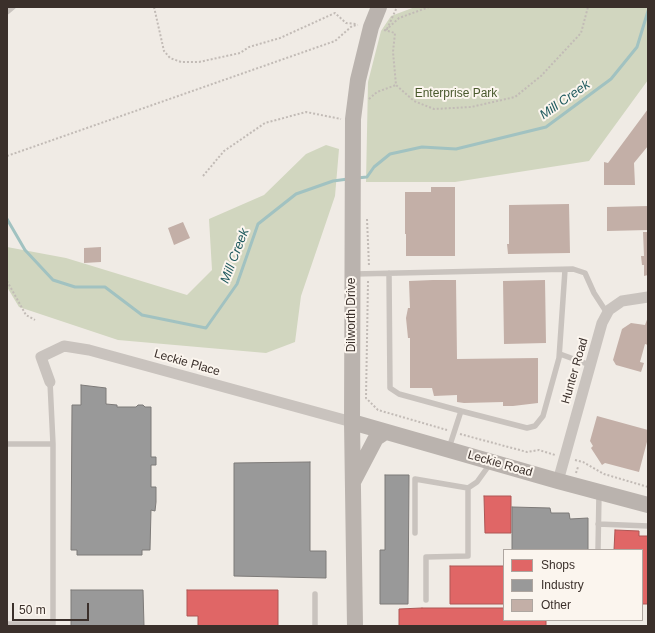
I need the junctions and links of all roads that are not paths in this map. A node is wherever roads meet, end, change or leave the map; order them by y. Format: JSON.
{"nodes":[{"id":1,"x":14,"y":7,"type":"edge"},
{"id":2,"x":379,"y":7,"type":"edge"},
{"id":3,"x":7,"y":12,"type":"edge"},
{"id":4,"x":565,"y":270,"type":"junction"},
{"id":5,"x":352,"y":274,"type":"junction"},
{"id":6,"x":389,"y":274,"type":"junction"},
{"id":7,"x":648,"y":296,"type":"edge"},
{"id":8,"x":607,"y":314,"type":"junction"},
{"id":9,"x":560,"y":354,"type":"junction"},
{"id":10,"x":590,"y":365,"type":"junction"},
{"id":11,"x":50,"y":382,"type":"joint"},
{"id":12,"x":461,"y":411,"type":"junction"},
{"id":13,"x":352,"y":422,"type":"junction"},
{"id":14,"x":385,"y":432,"type":"junction"},
{"id":15,"x":7,"y":444,"type":"edge"},
{"id":16,"x":53,"y":444,"type":"junction"},
{"id":17,"x":449,"y":450,"type":"junction"},
{"id":18,"x":492,"y":462,"type":"junction"},
{"id":19,"x":353,"y":481,"type":"junction"},
{"id":20,"x":558,"y":481,"type":"junction"},
{"id":21,"x":468,"y":488,"type":"junction"},
{"id":22,"x":599,"y":492,"type":"junction"},
{"id":23,"x":648,"y":505,"type":"edge"},
{"id":24,"x":598,"y":524,"type":"junction"},
{"id":25,"x":648,"y":526,"type":"edge"},
{"id":26,"x":416,"y":533,"type":"dead end"},
{"id":27,"x":598,"y":549,"type":"edge"},
{"id":28,"x":315,"y":594,"type":"dead end"},
{"id":29,"x":426,"y":600,"type":"dead end"},
{"id":30,"x":7,"y":624,"type":"edge"},
{"id":31,"x":19,"y":625,"type":"edge"},
{"id":32,"x":315,"y":626,"type":"edge"},
{"id":33,"x":355,"y":626,"type":"edge"}],
"edges":[{"from":1,"to":3,"type":"lane"},
{"from":2,"to":5,"type":"main road","name":"Dilworth Drive"},
{"from":4,"to":6,"type":"lane"},
{"from":4,"to":8,"type":"lane"},
{"from":4,"to":9,"type":"lane"},
{"from":5,"to":6,"type":"lane"},
{"from":5,"to":13,"type":"main road","name":"Dilworth Drive"},
{"from":6,"to":12,"type":"lane"},
{"from":7,"to":8,"type":"street","name":"Hunter Road"},
{"from":8,"to":10,"type":"street","name":"Hunter Road"},
{"from":9,"to":10,"type":"lane"},
{"from":9,"to":12,"type":"lane"},
{"from":10,"to":20,"type":"street","name":"Hunter Road"},
{"from":11,"to":13,"type":"street","name":"Leckie Place"},
{"from":11,"to":16,"type":"lane"},
{"from":12,"to":17,"type":"lane"},
{"from":13,"to":14,"type":"main road","name":"Leckie Road"},
{"from":13,"to":19,"type":"main road","name":"Dilworth Drive"},
{"from":14,"to":17,"type":"main road","name":"Leckie Road"},
{"from":14,"to":19,"type":"main road"},
{"from":15,"to":16,"type":"lane"},
{"from":16,"to":31,"type":"lane"},
{"from":17,"to":18,"type":"main road","name":"Leckie Road"},
{"from":18,"to":20,"type":"main road","name":"Leckie Road"},
{"from":18,"to":21,"type":"lane"},
{"from":19,"to":33,"type":"main road","name":"Dilworth Drive"},
{"from":20,"to":22,"type":"main road","name":"Leckie Road"},
{"from":21,"to":26,"type":"lane"},
{"from":21,"to":29,"type":"lane"},
{"from":22,"to":23,"type":"main road","name":"Leckie Road"},
{"from":22,"to":24,"type":"lane"},
{"from":24,"to":25,"type":"lane"},
{"from":24,"to":27,"type":"lane"},
{"from":28,"to":32,"type":"lane"},
{"from":30,"to":31,"type":"lane"}]}
